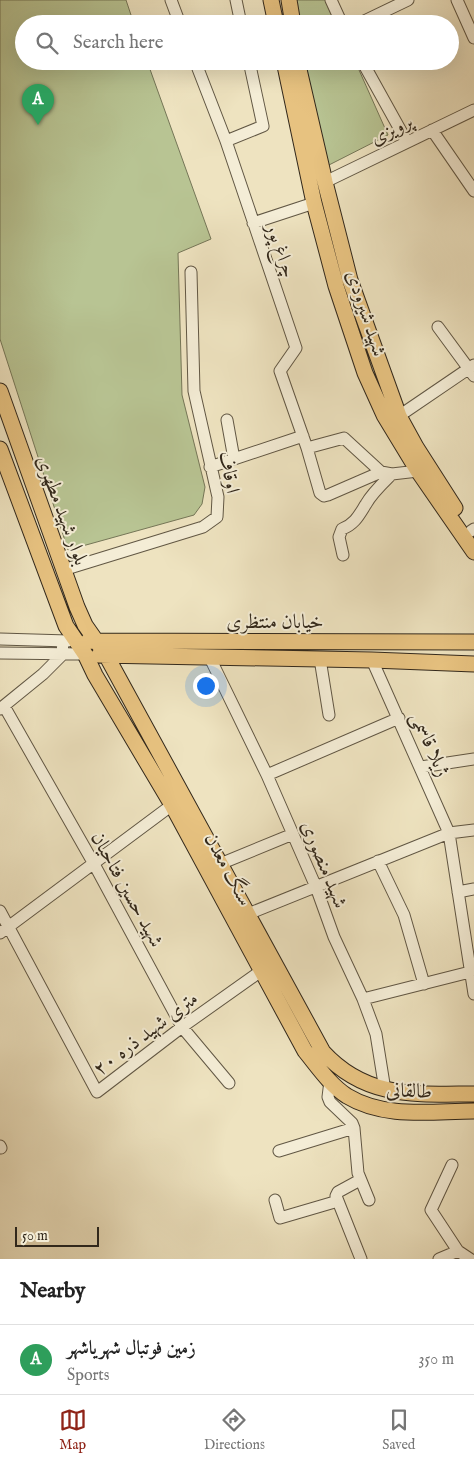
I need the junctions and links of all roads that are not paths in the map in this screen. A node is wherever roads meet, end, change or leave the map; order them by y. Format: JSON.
{"nodes":[{"id":1,"x":171,"y":0,"type":"edge"},
{"id":2,"x":236,"y":0,"type":"edge"},
{"id":3,"x":271,"y":0,"type":"edge"},
{"id":4,"x":290,"y":0,"type":"edge"},
{"id":5,"x":331,"y":0,"type":"edge"},
{"id":6,"x":408,"y":0,"type":"edge"},
{"id":7,"x":457,"y":0,"type":"edge"},
{"id":8,"x":177,"y":15,"type":"edge"},
{"id":9,"x":239,"y":15,"type":"edge"},
{"id":10,"x":274,"y":15,"type":"edge"},
{"id":11,"x":291,"y":15,"type":"edge"},
{"id":12,"x":338,"y":15,"type":"edge"},
{"id":13,"x":377,"y":15,"type":"edge"},
{"id":14,"x":474,"y":38,"type":"edge"},
{"id":15,"x":198,"y":70,"type":"edge"},
{"id":16,"x":251,"y":70,"type":"edge"},
{"id":17,"x":286,"y":70,"type":"edge"},
{"id":18,"x":299,"y":70,"type":"edge"},
{"id":19,"x":367,"y":70,"type":"edge"},
{"id":20,"x":474,"y":110,"type":"edge"},
{"id":21,"x":432,"y":130,"type":"junction"},
{"id":22,"x":226,"y":141,"type":"junction"},
{"id":23,"x":407,"y":142,"type":"junction"},
{"id":24,"x":324,"y":182,"type":"junction"},
{"id":25,"x":474,"y":191,"type":"edge"},
{"id":26,"x":314,"y":203,"type":"junction"},
{"id":27,"x":254,"y":223,"type":"junction"},
{"id":28,"x":191,"y":272,"type":"dead end"},
{"id":29,"x":438,"y":326,"type":"dead end"},
{"id":30,"x":472,"y":370,"type":"edge"},
{"id":31,"x":0,"y":391,"type":"edge"},
{"id":32,"x":399,"y":416,"type":"junction"},
{"id":33,"x":226,"y":420,"type":"dead end"},
{"id":34,"x":302,"y":436,"type":"junction"},
{"id":35,"x":307,"y":448,"type":"junction"},
{"id":36,"x":1,"y":454,"type":"edge"},
{"id":37,"x":22,"y":454,"type":"junction"},
{"id":38,"x":234,"y":459,"type":"junction"},
{"id":39,"x":210,"y":467,"type":"junction"},
{"id":40,"x":418,"y":471,"type":"junction"},
{"id":41,"x":386,"y":473,"type":"junction"},
{"id":42,"x":473,"y":532,"type":"edge"},
{"id":43,"x":474,"y":552,"type":"edge"},
{"id":44,"x":343,"y":555,"type":"dead end"},
{"id":45,"x":63,"y":570,"type":"junction"},
{"id":46,"x":0,"y":640,"type":"edge"},
{"id":47,"x":95,"y":640,"type":"junction"},
{"id":48,"x":474,"y":642,"type":"edge"},
{"id":49,"x":75,"y":646,"type":"junction"},
{"id":50,"x":0,"y":653,"type":"edge"},
{"id":51,"x":62,"y":654,"type":"junction"},
{"id":52,"x":106,"y":655,"type":"junction"},
{"id":53,"x":210,"y":658,"type":"junction"},
{"id":54,"x":320,"y":659,"type":"junction"},
{"id":55,"x":372,"y":660,"type":"junction"},
{"id":56,"x":474,"y":664,"type":"edge"},
{"id":57,"x":2,"y":707,"type":"edge"},
{"id":58,"x":329,"y":715,"type":"dead end"},
{"id":59,"x":398,"y":718,"type":"junction"},
{"id":60,"x":474,"y":759,"type":"edge"},
{"id":61,"x":421,"y":767,"type":"junction"},
{"id":62,"x":267,"y":776,"type":"junction"},
{"id":63,"x":172,"y":805,"type":"junction"},
{"id":64,"x":474,"y":830,"type":"edge"},
{"id":65,"x":293,"y":834,"type":"junction"},
{"id":66,"x":449,"y":834,"type":"junction"},
{"id":67,"x":378,"y":861,"type":"junction"},
{"id":68,"x":94,"y":864,"type":"junction"},
{"id":69,"x":220,"y":864,"type":"junction"},
{"id":70,"x":316,"y":887,"type":"junction"},
{"id":71,"x":474,"y":889,"type":"edge"},
{"id":72,"x":458,"y":892,"type":"junction"},
{"id":73,"x":0,"y":910,"type":"edge"},
{"id":74,"x":248,"y":914,"type":"junction"},
{"id":75,"x":4,"y":930,"type":"edge"},
{"id":76,"x":471,"y":964,"type":"edge"},
{"id":77,"x":261,"y":971,"type":"junction"},
{"id":78,"x":424,"y":984,"type":"junction"},
{"id":79,"x":474,"y":994,"type":"edge"},
{"id":80,"x":363,"y":999,"type":"junction"},
{"id":81,"x":182,"y":1027,"type":"junction"},
{"id":82,"x":349,"y":1076,"type":"joint"},
{"id":83,"x":330,"y":1081,"type":"junction"},
{"id":84,"x":229,"y":1083,"type":"dead end"},
{"id":85,"x":386,"y":1090,"type":"junction"},
{"id":86,"x":474,"y":1094,"type":"edge"},
{"id":87,"x":346,"y":1095,"type":"joint"},
{"id":88,"x":474,"y":1111,"type":"edge"},
{"id":89,"x":354,"y":1128,"type":"junction"},
{"id":90,"x":279,"y":1151,"type":"dead end"},
{"id":91,"x":452,"y":1166,"type":"dead end"},
{"id":92,"x":360,"y":1180,"type":"junction"},
{"id":93,"x":275,"y":1200,"type":"dead end"},
{"id":94,"x":369,"y":1200,"type":"dead end"},
{"id":95,"x":338,"y":1201,"type":"junction"},
{"id":96,"x":458,"y":1251,"type":"junction"},
{"id":97,"x":361,"y":1259,"type":"edge"},
{"id":98,"x":439,"y":1259,"type":"edge"},
{"id":99,"x":470,"y":1259,"type":"edge"}],
"edges":[{"from":1,"to":8,"type":"street"},
{"from":2,"to":9,"type":"street"},
{"from":3,"to":10,"type":"main road"},
{"from":4,"to":11,"type":"main road"},
{"from":5,"to":12,"type":"street"},
{"from":6,"to":13,"type":"street"},
{"from":7,"to":14,"type":"street"},
{"from":15,"to":22,"type":"street","name":"چراغ پور"},
{"from":16,"to":22,"type":"street"},
{"from":17,"to":26,"type":"main road","name":"شهید شیرودی"},
{"from":18,"to":24,"type":"main road","name":"شهید شیرودی"},
{"from":19,"to":23,"type":"street"},
{"from":20,"to":21,"type":"street","name":"پرویزی"},
{"from":21,"to":23,"type":"street","name":"پرویزی"},
{"from":21,"to":25,"type":"street"},
{"from":22,"to":27,"type":"street","name":"چراغ پور"},
{"from":23,"to":24,"type":"street","name":"پرویزی"},
{"from":24,"to":32,"type":"main road","name":"شهید شیرودی"},
{"from":26,"to":27,"type":"street"},
{"from":26,"to":40,"type":"main road","name":"شهید شیرودی"},
{"from":27,"to":34,"type":"street","name":"چراغ پور"},
{"from":28,"to":39,"type":"street","name":"اوقاف"},
{"from":29,"to":30,"type":"street"},
{"from":30,"to":32,"type":"street"},
{"from":31,"to":37,"type":"main road","name":"بلوار شهید مطهری"},
{"from":32,"to":42,"type":"main road","name":"شهید شیرودی"},
{"from":33,"to":38,"type":"street"},
{"from":34,"to":35,"type":"street","name":"چراغ پور"},
{"from":34,"to":38,"type":"street"},
{"from":35,"to":41,"type":"street"},
{"from":35,"to":41,"type":"street","name":"چراغ پور"},
{"from":36,"to":37,"type":"street"},
{"from":36,"to":49,"type":"main road","name":"بلوار شهید مطهری"},
{"from":37,"to":45,"type":"main road","name":"بلوار شهید مطهری"},
{"from":38,"to":39,"type":"street"},
{"from":39,"to":45,"type":"street","name":"اوقاف"},
{"from":40,"to":41,"type":"street"},
{"from":40,"to":43,"type":"main road","name":"شهید شیرودی"},
{"from":41,"to":44,"type":"street"},
{"from":45,"to":47,"type":"main road","name":"بلوار شهید مطهری"},
{"from":46,"to":49,"type":"street"},
{"from":47,"to":48,"type":"main road","name":"خیابان منتظری"},
{"from":47,"to":49,"type":"main road","name":"خیابان منتظری"},
{"from":47,"to":52,"type":"main road","name":"بلوار شهید مطهری"},
{"from":49,"to":51,"type":"street"},
{"from":49,"to":51,"type":"street"},
{"from":49,"to":52,"type":"main road","name":"خیابان منتظری"},
{"from":49,"to":63,"type":"main road","name":"سنگ معدن"},
{"from":50,"to":51,"type":"street"},
{"from":51,"to":57,"type":"street"},
{"from":52,"to":53,"type":"main road","name":"خیابان منتظری"},
{"from":52,"to":69,"type":"main road","name":"سنگ معدن"},
{"from":53,"to":54,"type":"main road","name":"خیابان منتظری"},
{"from":53,"to":62,"type":"street","name":"شهید منصوری"},
{"from":54,"to":55,"type":"main road","name":"خیابان منتظری"},
{"from":54,"to":58,"type":"street"},
{"from":55,"to":56,"type":"main road","name":"خیابان منتظری"},
{"from":55,"to":59,"type":"street","name":"ژیلا قاسمی"},
{"from":57,"to":68,"type":"street","name":"شهید حسین فتاحیان"},
{"from":59,"to":61,"type":"street","name":"ژیلا قاسمی"},
{"from":59,"to":62,"type":"street"},
{"from":60,"to":61,"type":"street"},
{"from":61,"to":66,"type":"street","name":"ژیلا قاسمی"},
{"from":62,"to":65,"type":"street","name":"شهید منصوری"},
{"from":63,"to":68,"type":"street"},
{"from":63,"to":77,"type":"main road","name":"سنگ معدن"},
{"from":64,"to":66,"type":"street"},
{"from":65,"to":69,"type":"street"},
{"from":65,"to":70,"type":"street","name":"شهید منصوری"},
{"from":66,"to":67,"type":"street"},
{"from":66,"to":72,"type":"street","name":"ژیلا قاسمی"},
{"from":67,"to":70,"type":"street"},
{"from":67,"to":78,"type":"street"},
{"from":68,"to":75,"type":"street"},
{"from":68,"to":81,"type":"street","name":"شهید حسین فتاحیان"},
{"from":69,"to":74,"type":"main road","name":"سنگ معدن"},
{"from":70,"to":74,"type":"street"},
{"from":70,"to":80,"type":"street","name":"شهید منصوری"},
{"from":71,"to":72,"type":"street"},
{"from":72,"to":76,"type":"street","name":"ژیلا قاسمی"},
{"from":73,"to":75,"type":"street","name":"۲۰ متری شهید ذره"},
{"from":74,"to":82,"type":"main road","name":"سنگ معدن"},
{"from":75,"to":81,"type":"street","name":"۲۰ متری شهید ذره"},
{"from":76,"to":78,"type":"street"},
{"from":76,"to":79,"type":"street","name":"ژیلا قاسمی"},
{"from":77,"to":81,"type":"street","name":"۲۰ متری شهید ذره"},
{"from":77,"to":83,"type":"main road","name":"سنگ معدن"},
{"from":78,"to":80,"type":"street"},
{"from":80,"to":85,"type":"street","name":"شهید منصوری"},
{"from":81,"to":84,"type":"street","name":"شهید حسین فتاحیان"},
{"from":82,"to":85,"type":"main road","name":"طالقانی"},
{"from":83,"to":87,"type":"main road","name":"سنگ معدن"},
{"from":83,"to":89,"type":"street"},
{"from":85,"to":86,"type":"main road","name":"طالقانی"},
{"from":87,"to":88,"type":"main road","name":"طالقانی"},
{"from":89,"to":90,"type":"street"},
{"from":89,"to":92,"type":"street"},
{"from":91,"to":96,"type":"street"},
{"from":92,"to":94,"type":"street"},
{"from":92,"to":95,"type":"street"},
{"from":93,"to":95,"type":"street"},
{"from":95,"to":97,"type":"street"},
{"from":96,"to":98,"type":"street"},
{"from":96,"to":99,"type":"street"}]}
